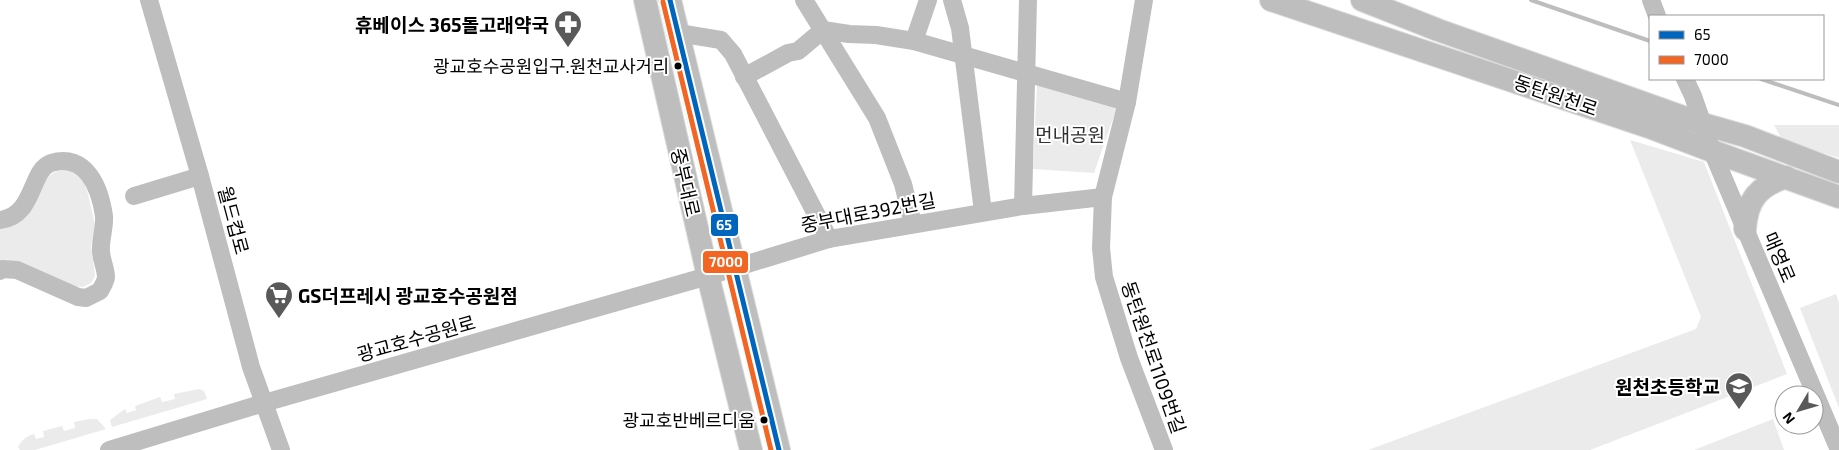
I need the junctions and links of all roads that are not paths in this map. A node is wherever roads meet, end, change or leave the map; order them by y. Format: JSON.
{"nodes":[{"id":1,"x":149,"y":0,"type":"edge"},
{"id":2,"x":645,"y":0,"type":"edge"},
{"id":3,"x":670,"y":0,"type":"edge"},
{"id":4,"x":804,"y":0,"type":"edge"},
{"id":5,"x":928,"y":0,"type":"edge"},
{"id":6,"x":952,"y":0,"type":"edge"},
{"id":7,"x":1028,"y":0,"type":"edge"},
{"id":8,"x":1144,"y":0,"type":"edge"},
{"id":9,"x":1272,"y":0,"type":"edge"},
{"id":10,"x":1362,"y":0,"type":"edge"},
{"id":11,"x":823,"y":30,"type":"junction"},
{"id":12,"x":678,"y":33,"type":"junction"},
{"id":13,"x":914,"y":41,"type":"junction"},
{"id":14,"x":964,"y":55,"type":"junction"},
{"id":15,"x":1026,"y":73,"type":"junction"},
{"id":16,"x":744,"y":77,"type":"junction"},
{"id":17,"x":1685,"y":80,"type":"edge"},
{"id":18,"x":1127,"y":102,"type":"junction"},
{"id":19,"x":1703,"y":124,"type":"junction"},
{"id":20,"x":1712,"y":151,"type":"junction"},
{"id":21,"x":1839,"y":172,"type":"edge"},
{"id":22,"x":200,"y":176,"type":"junction"},
{"id":23,"x":1786,"y":177,"type":"junction"},
{"id":24,"x":134,"y":196,"type":"dead end"},
{"id":25,"x":1103,"y":197,"type":"junction"},
{"id":26,"x":1839,"y":197,"type":"edge"},
{"id":27,"x":1023,"y":206,"type":"junction"},
{"id":28,"x":983,"y":212,"type":"junction"},
{"id":29,"x":0,"y":220,"type":"edge"},
{"id":30,"x":914,"y":224,"type":"junction"},
{"id":31,"x":1745,"y":229,"type":"junction"},
{"id":32,"x":829,"y":239,"type":"junction"},
{"id":33,"x":735,"y":268,"type":"junction"},
{"id":34,"x":0,"y":271,"type":"edge"},
{"id":35,"x":708,"y":276,"type":"junction"},
{"id":36,"x":264,"y":403,"type":"junction"},
{"id":37,"x":109,"y":450,"type":"edge"},
{"id":38,"x":281,"y":450,"type":"edge"},
{"id":39,"x":751,"y":450,"type":"edge"},
{"id":40,"x":779,"y":450,"type":"edge"},
{"id":41,"x":1164,"y":450,"type":"edge"},
{"id":42,"x":1839,"y":450,"type":"edge"}],
"edges":[{"from":1,"to":22,"type":"street","name":"월드컵로"},
{"from":2,"to":35,"type":"main road","name":"중부대로"},
{"from":3,"to":12,"type":"main road","name":"중부대로"},
{"from":4,"to":11,"type":"street"},
{"from":5,"to":13,"type":"street"},
{"from":6,"to":14,"type":"street"},
{"from":7,"to":15,"type":"street"},
{"from":8,"to":18,"type":"street","name":"동탄원천로1109번길"},
{"from":9,"to":20,"type":"main road","name":"동탄원천로"},
{"from":10,"to":19,"type":"main road","name":"동탄원천로"},
{"from":11,"to":13,"type":"street"},
{"from":11,"to":16,"type":"street"},
{"from":11,"to":30,"type":"street"},
{"from":12,"to":16,"type":"street"},
{"from":12,"to":33,"type":"main road","name":"중부대로"},
{"from":13,"to":14,"type":"street"},
{"from":14,"to":15,"type":"street"},
{"from":14,"to":28,"type":"street"},
{"from":15,"to":18,"type":"street"},
{"from":15,"to":27,"type":"street"},
{"from":16,"to":32,"type":"street"},
{"from":17,"to":19,"type":"street","name":"매영로"},
{"from":18,"to":25,"type":"street","name":"동탄원천로1109번길"},
{"from":19,"to":20,"type":"street","name":"매영로"},
{"from":19,"to":21,"type":"main road","name":"동탄원천로"},
{"from":20,"to":23,"type":"main road","name":"동탄원천로"},
{"from":20,"to":31,"type":"street","name":"매영로"},
{"from":22,"to":24,"type":"street"},
{"from":22,"to":36,"type":"street","name":"월드컵로"},
{"from":23,"to":26,"type":"main road","name":"동탄원천로"},
{"from":23,"to":31,"type":"main road"},
{"from":25,"to":27,"type":"street","name":"중부대로392번길"},
{"from":25,"to":41,"type":"street","name":"동탄원천로1109번길"},
{"from":27,"to":28,"type":"street","name":"중부대로392번길"},
{"from":28,"to":30,"type":"street","name":"중부대로392번길"},
{"from":29,"to":34,"type":"street"},
{"from":30,"to":32,"type":"street","name":"중부대로392번길"},
{"from":31,"to":42,"type":"street","name":"매영로"},
{"from":32,"to":33,"type":"street","name":"중부대로392번길"},
{"from":33,"to":35,"type":"street","name":"광교호수공원로"},
{"from":33,"to":40,"type":"main road","name":"중부대로"},
{"from":35,"to":36,"type":"street","name":"광교호수공원로"},
{"from":35,"to":39,"type":"main road","name":"중부대로"},
{"from":36,"to":37,"type":"street","name":"광교호수공원로"},
{"from":36,"to":38,"type":"street","name":"월드컵로"}]}
